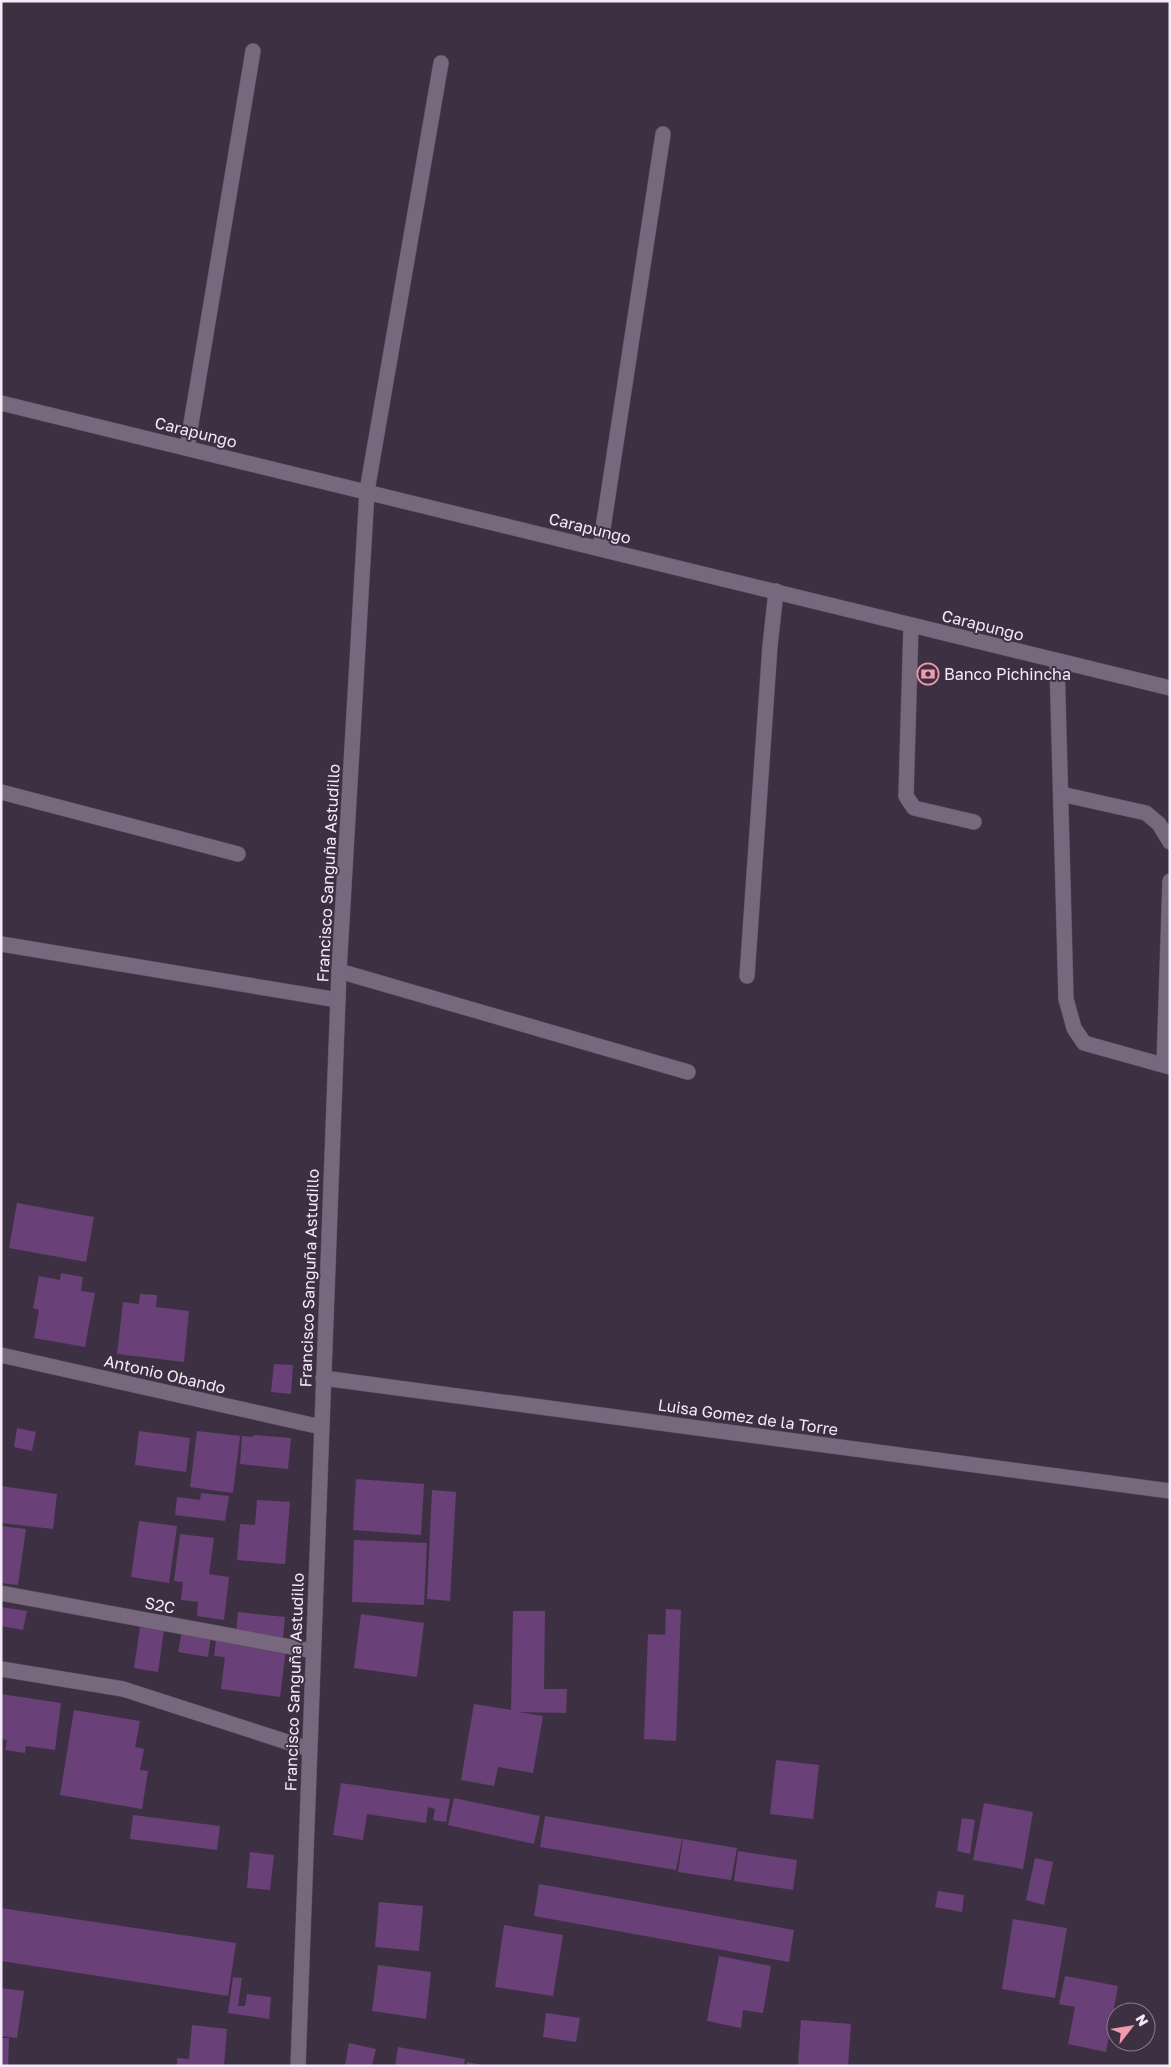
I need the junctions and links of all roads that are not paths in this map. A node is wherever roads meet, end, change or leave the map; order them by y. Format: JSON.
{"nodes":[{"id":1,"x":253,"y":51,"type":"dead end"},
{"id":2,"x":441,"y":63,"type":"dead end"},
{"id":3,"x":663,"y":134,"type":"dead end"},
{"id":4,"x":1,"y":403,"type":"edge"},
{"id":5,"x":187,"y":448,"type":"junction"},
{"id":6,"x":367,"y":491,"type":"junction"},
{"id":7,"x":600,"y":548,"type":"junction"},
{"id":8,"x":776,"y":591,"type":"junction"},
{"id":9,"x":911,"y":625,"type":"junction"},
{"id":10,"x":1057,"y":661,"type":"junction"},
{"id":11,"x":1170,"y":688,"type":"edge"},
{"id":12,"x":1,"y":792,"type":"edge"},
{"id":13,"x":1061,"y":794,"type":"junction"},
{"id":14,"x":974,"y":822,"type":"dead end"},
{"id":15,"x":1170,"y":842,"type":"edge"},
{"id":16,"x":238,"y":854,"type":"dead end"},
{"id":17,"x":1170,"y":881,"type":"edge"},
{"id":18,"x":1,"y":944,"type":"edge"},
{"id":19,"x":339,"y":971,"type":"junction"},
{"id":20,"x":747,"y":976,"type":"dead end"},
{"id":21,"x":338,"y":1000,"type":"junction"},
{"id":22,"x":1167,"y":1066,"type":"edge"},
{"id":23,"x":688,"y":1072,"type":"dead end"},
{"id":24,"x":1,"y":1355,"type":"edge"},
{"id":25,"x":323,"y":1378,"type":"junction"},
{"id":26,"x":321,"y":1427,"type":"junction"},
{"id":27,"x":1170,"y":1491,"type":"edge"},
{"id":28,"x":1,"y":1592,"type":"edge"},
{"id":29,"x":313,"y":1651,"type":"junction"},
{"id":30,"x":1,"y":1669,"type":"edge"},
{"id":31,"x":309,"y":1749,"type":"junction"},
{"id":32,"x":298,"y":2066,"type":"edge"}],
"edges":[{"from":1,"to":5,"type":"street"},
{"from":2,"to":6,"type":"street","name":"Francisco Sanguña Astudillo"},
{"from":3,"to":7,"type":"street"},
{"from":4,"to":5,"type":"street","name":"Carapungo"},
{"from":5,"to":6,"type":"street","name":"Carapungo"},
{"from":6,"to":7,"type":"street","name":"Carapungo"},
{"from":6,"to":19,"type":"street","name":"Francisco Sanguña Astudillo"},
{"from":7,"to":8,"type":"street","name":"Carapungo"},
{"from":8,"to":9,"type":"street","name":"Carapungo"},
{"from":8,"to":20,"type":"street"},
{"from":9,"to":10,"type":"street","name":"Carapungo"},
{"from":9,"to":14,"type":"street"},
{"from":10,"to":11,"type":"street","name":"Carapungo"},
{"from":10,"to":13,"type":"street"},
{"from":12,"to":16,"type":"street"},
{"from":13,"to":15,"type":"street"},
{"from":13,"to":22,"type":"street"},
{"from":17,"to":22,"type":"street"},
{"from":18,"to":21,"type":"street"},
{"from":19,"to":21,"type":"street","name":"Francisco Sanguña Astudillo"},
{"from":19,"to":23,"type":"street"},
{"from":21,"to":25,"type":"street","name":"Francisco Sanguña Astudillo"},
{"from":24,"to":26,"type":"street","name":"Antonio Obando"},
{"from":25,"to":26,"type":"street","name":"Francisco Sanguña Astudillo"},
{"from":25,"to":27,"type":"street","name":"Luisa Gomez de la Torre"},
{"from":26,"to":29,"type":"street","name":"Francisco Sanguña Astudillo"},
{"from":28,"to":29,"type":"street","name":"S2C"},
{"from":29,"to":31,"type":"street","name":"Francisco Sanguña Astudillo"},
{"from":30,"to":31,"type":"street"},
{"from":31,"to":32,"type":"street","name":"Francisco Sanguña Astudillo"}]}
